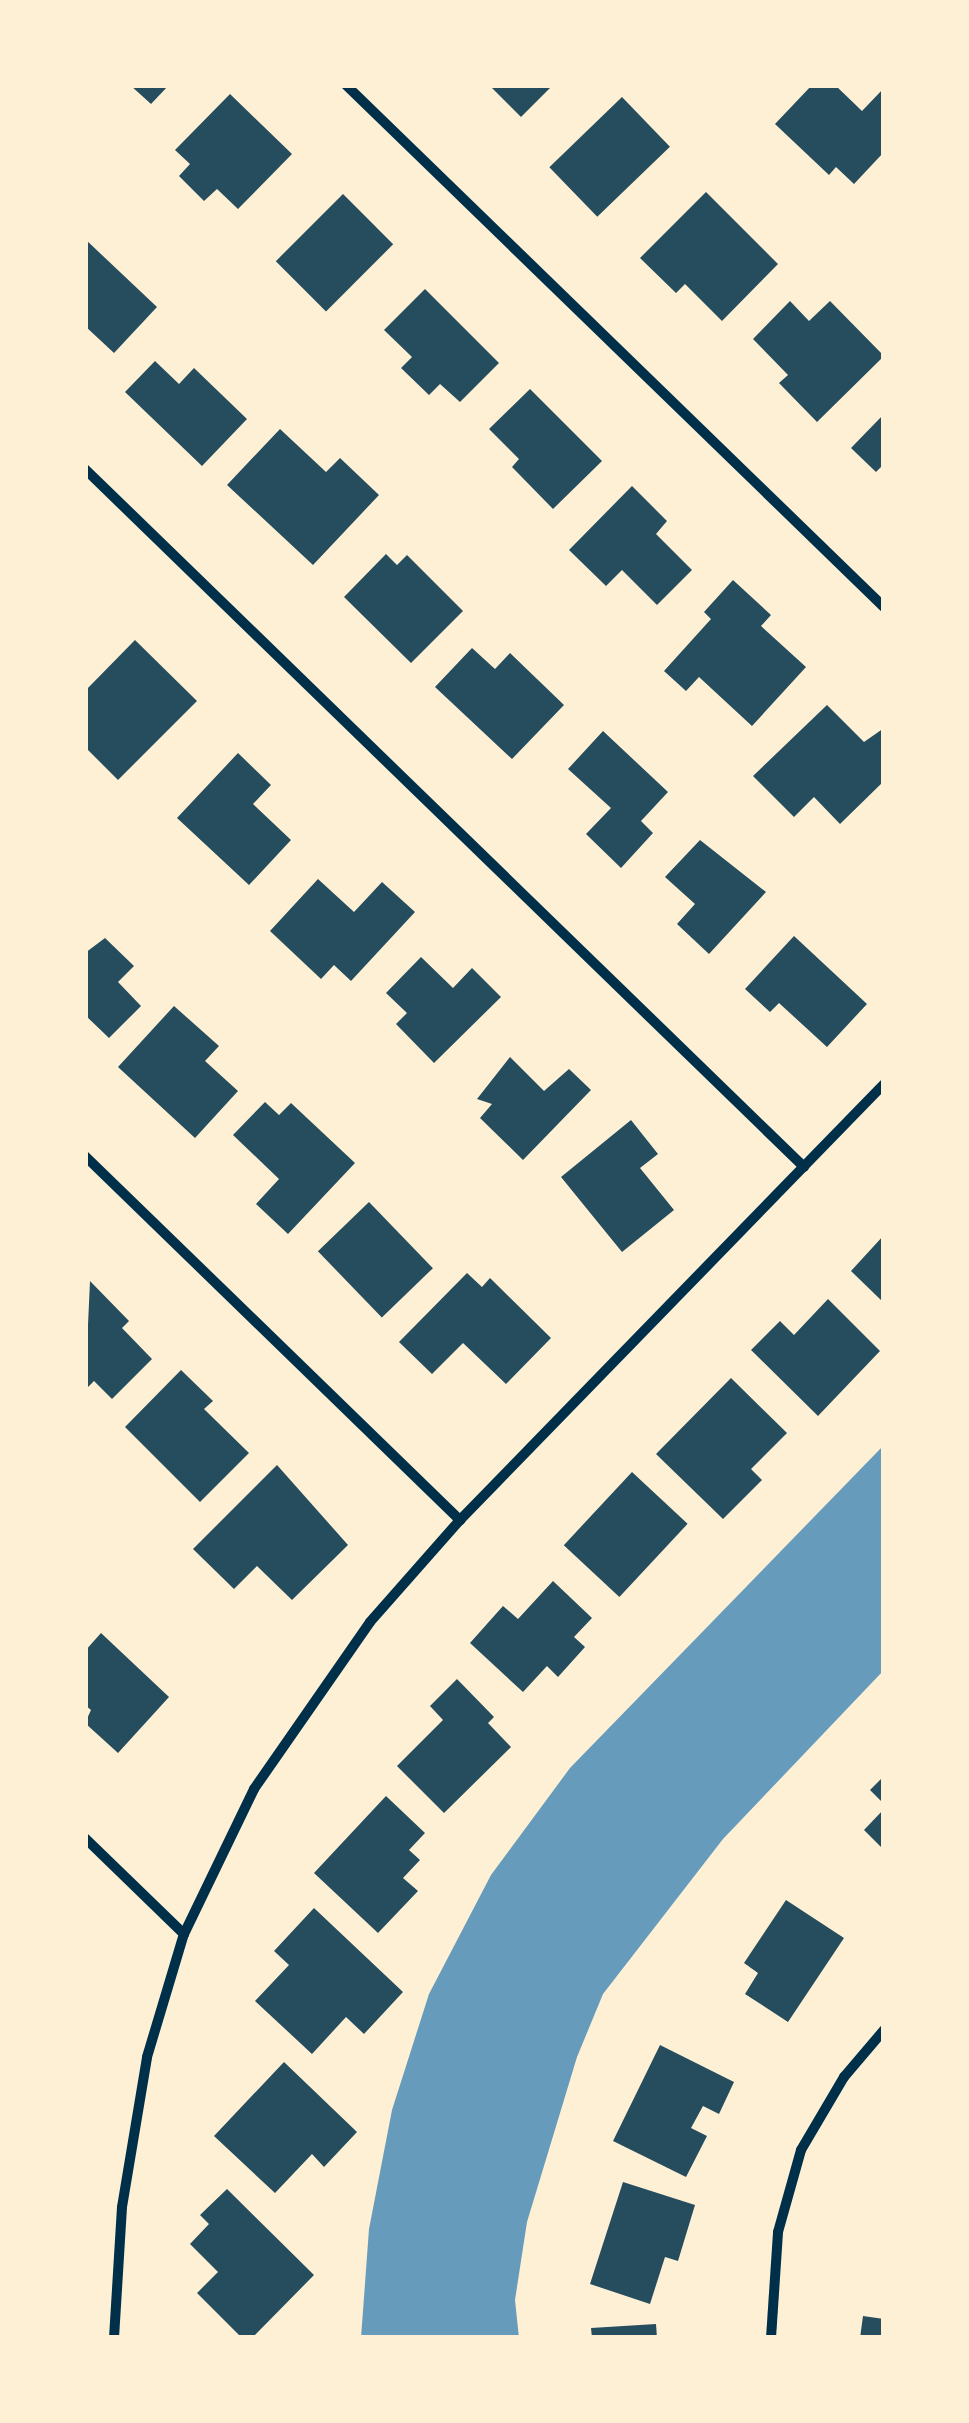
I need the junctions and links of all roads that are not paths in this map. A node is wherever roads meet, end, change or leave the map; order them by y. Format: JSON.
{"nodes":[{"id":1,"x":346,"y":85,"type":"edge"},
{"id":2,"x":85,"y":469,"type":"edge"},
{"id":3,"x":884,"y":607,"type":"edge"},
{"id":4,"x":884,"y":1084,"type":"edge"},
{"id":5,"x":85,"y":1156,"type":"edge"},
{"id":6,"x":804,"y":1167,"type":"junction"},
{"id":7,"x":460,"y":1520,"type":"junction"},
{"id":8,"x":85,"y":1838,"type":"edge"},
{"id":9,"x":184,"y":1934,"type":"junction"},
{"id":10,"x":884,"y":2030,"type":"edge"},
{"id":11,"x":114,"y":2338,"type":"edge"},
{"id":12,"x":771,"y":2338,"type":"edge"}],
"edges":[{"from":1,"to":3,"type":"street"},
{"from":2,"to":6,"type":"street"},
{"from":4,"to":6,"type":"street"},
{"from":5,"to":7,"type":"street"},
{"from":6,"to":7,"type":"street"},
{"from":7,"to":9,"type":"street"},
{"from":8,"to":9,"type":"street"},
{"from":9,"to":11,"type":"street"},
{"from":10,"to":12,"type":"street"}]}
